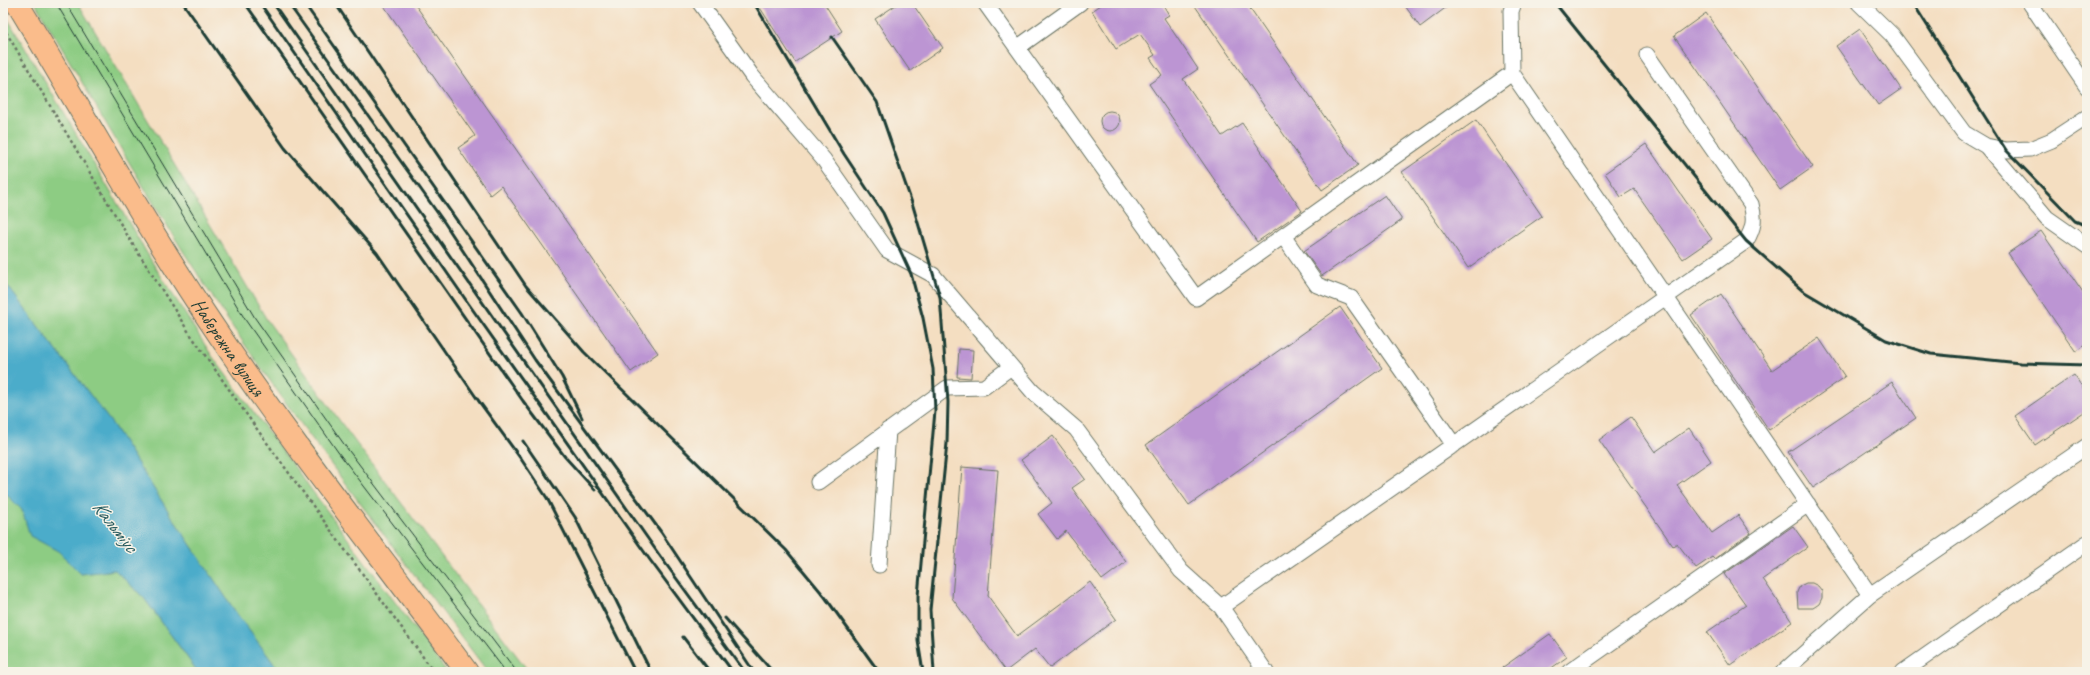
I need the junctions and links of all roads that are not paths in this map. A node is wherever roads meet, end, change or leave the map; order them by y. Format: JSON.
{"nodes":[{"id":1,"x":18,"y":3,"type":"edge"},
{"id":2,"x":700,"y":3,"type":"edge"},
{"id":3,"x":985,"y":3,"type":"edge"},
{"id":4,"x":1080,"y":3,"type":"edge"},
{"id":5,"x":1859,"y":3,"type":"edge"},
{"id":6,"x":2030,"y":3,"type":"edge"},
{"id":7,"x":1510,"y":6,"type":"edge"},
{"id":8,"x":1017,"y":48,"type":"junction"},
{"id":9,"x":1647,"y":55,"type":"dead end"},
{"id":10,"x":1512,"y":73,"type":"junction"},
{"id":11,"x":2087,"y":86,"type":"edge"},
{"id":12,"x":2087,"y":117,"type":"edge"},
{"id":13,"x":1986,"y":146,"type":"junction"},
{"id":14,"x":1283,"y":236,"type":"junction"},
{"id":15,"x":2087,"y":246,"type":"edge"},
{"id":16,"x":1666,"y":298,"type":"junction"},
{"id":17,"x":1011,"y":367,"type":"junction"},
{"id":18,"x":888,"y":430,"type":"junction"},
{"id":19,"x":1454,"y":445,"type":"junction"},
{"id":20,"x":2087,"y":446,"type":"edge"},
{"id":21,"x":818,"y":482,"type":"dead end"},
{"id":22,"x":1808,"y":504,"type":"junction"},
{"id":23,"x":2087,"y":543,"type":"edge"},
{"id":24,"x":879,"y":565,"type":"dead end"},
{"id":25,"x":1870,"y":595,"type":"junction"},
{"id":26,"x":1221,"y":607,"type":"junction"},
{"id":27,"x":467,"y":672,"type":"edge"},
{"id":28,"x":1266,"y":672,"type":"edge"},
{"id":29,"x":1569,"y":672,"type":"edge"},
{"id":30,"x":1782,"y":672,"type":"edge"},
{"id":31,"x":1903,"y":672,"type":"edge"}],
"edges":[{"from":1,"to":27,"type":"highway","name":"Набережна вулиця"},
{"from":2,"to":17,"type":"lane"},
{"from":3,"to":8,"type":"lane"},
{"from":4,"to":8,"type":"lane"},
{"from":5,"to":13,"type":"lane"},
{"from":6,"to":11,"type":"lane"},
{"from":7,"to":10,"type":"lane"},
{"from":8,"to":14,"type":"lane"},
{"from":9,"to":16,"type":"lane"},
{"from":10,"to":14,"type":"lane"},
{"from":10,"to":16,"type":"lane"},
{"from":12,"to":13,"type":"lane"},
{"from":13,"to":15,"type":"lane"},
{"from":14,"to":19,"type":"lane"},
{"from":16,"to":19,"type":"lane"},
{"from":16,"to":22,"type":"lane"},
{"from":17,"to":18,"type":"lane"},
{"from":17,"to":26,"type":"lane"},
{"from":18,"to":21,"type":"lane"},
{"from":18,"to":24,"type":"lane"},
{"from":19,"to":26,"type":"lane"},
{"from":20,"to":25,"type":"lane"},
{"from":22,"to":25,"type":"lane"},
{"from":22,"to":29,"type":"lane"},
{"from":23,"to":31,"type":"lane"},
{"from":25,"to":30,"type":"lane"},
{"from":26,"to":28,"type":"lane"}]}
